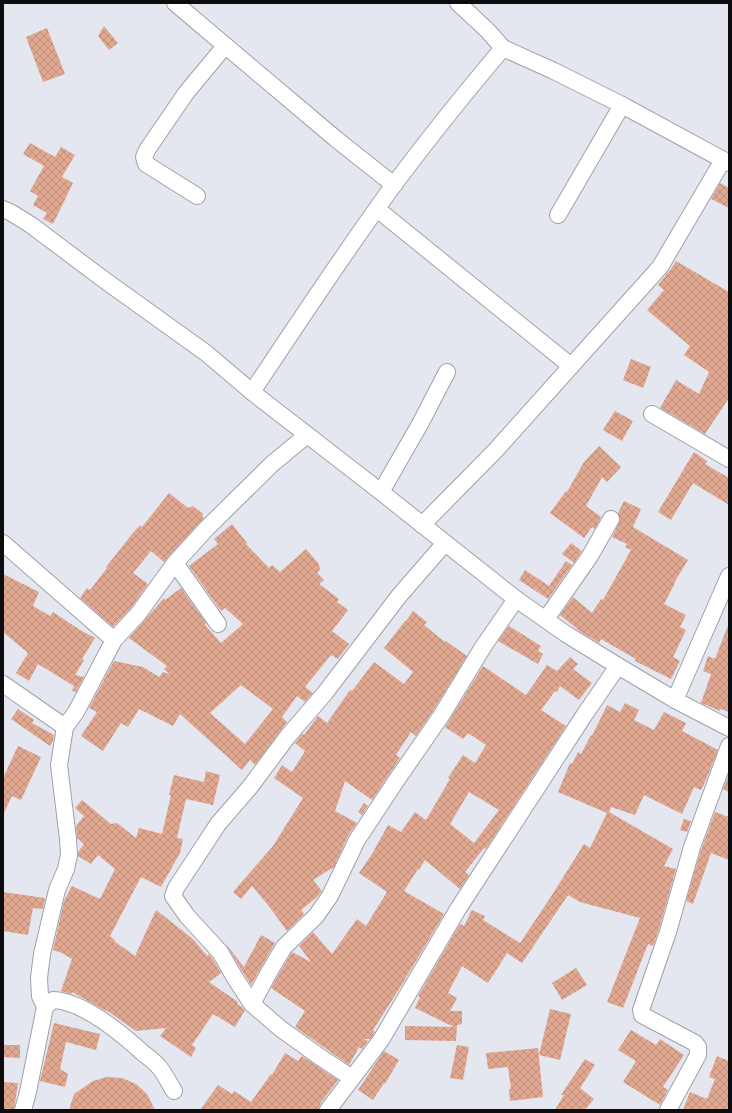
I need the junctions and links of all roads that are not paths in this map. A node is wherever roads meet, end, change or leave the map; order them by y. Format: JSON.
{"nodes":[{"id":1,"x":175,"y":3,"type":"edge"},
{"id":2,"x":458,"y":3,"type":"edge"},
{"id":3,"x":225,"y":46,"type":"junction"},
{"id":4,"x":503,"y":48,"type":"junction"},
{"id":5,"x":622,"y":105,"type":"junction"},
{"id":6,"x":726,"y":162,"type":"edge"},
{"id":7,"x":394,"y":185,"type":"junction"},
{"id":8,"x":197,"y":196,"type":"dead end"},
{"id":9,"x":3,"y":209,"type":"edge"},
{"id":10,"x":377,"y":209,"type":"junction"},
{"id":11,"x":558,"y":215,"type":"dead end"},
{"id":12,"x":571,"y":366,"type":"junction"},
{"id":13,"x":447,"y":372,"type":"dead end"},
{"id":14,"x":252,"y":392,"type":"junction"},
{"id":15,"x":652,"y":414,"type":"dead end"},
{"id":16,"x":306,"y":435,"type":"junction"},
{"id":17,"x":729,"y":459,"type":"edge"},
{"id":18,"x":381,"y":492,"type":"junction"},
{"id":19,"x":611,"y":520,"type":"dead end"},
{"id":20,"x":422,"y":525,"type":"junction"},
{"id":21,"x":3,"y":543,"type":"edge"},
{"id":22,"x":445,"y":543,"type":"junction"},
{"id":23,"x":175,"y":563,"type":"junction"},
{"id":24,"x":729,"y":576,"type":"edge"},
{"id":25,"x":516,"y":599,"type":"junction"},
{"id":26,"x":546,"y":619,"type":"junction"},
{"id":27,"x":218,"y":624,"type":"dead end"},
{"id":28,"x":114,"y":640,"type":"junction"},
{"id":29,"x":618,"y":666,"type":"junction"},
{"id":30,"x":3,"y":684,"type":"edge"},
{"id":31,"x":675,"y":700,"type":"junction"},
{"id":32,"x":65,"y":727,"type":"junction"},
{"id":33,"x":729,"y":728,"type":"edge"},
{"id":34,"x":729,"y":746,"type":"edge"},
{"id":35,"x":252,"y":1004,"type":"junction"},
{"id":36,"x":45,"y":1007,"type":"junction"},
{"id":37,"x":352,"y":1078,"type":"junction"},
{"id":38,"x":174,"y":1091,"type":"dead end"},
{"id":39,"x":23,"y":1110,"type":"edge"},
{"id":40,"x":328,"y":1110,"type":"edge"},
{"id":41,"x":668,"y":1110,"type":"edge"}],
"edges":[{"from":1,"to":3,"type":"street"},
{"from":2,"to":4,"type":"street"},
{"from":3,"to":7,"type":"street"},
{"from":3,"to":8,"type":"street"},
{"from":4,"to":5,"type":"street"},
{"from":4,"to":7,"type":"street"},
{"from":5,"to":6,"type":"street"},
{"from":5,"to":11,"type":"street"},
{"from":6,"to":12,"type":"street"},
{"from":7,"to":10,"type":"street"},
{"from":9,"to":14,"type":"street"},
{"from":10,"to":12,"type":"street"},
{"from":10,"to":14,"type":"street"},
{"from":12,"to":20,"type":"street"},
{"from":13,"to":18,"type":"street"},
{"from":14,"to":16,"type":"street"},
{"from":15,"to":17,"type":"street"},
{"from":16,"to":18,"type":"street"},
{"from":16,"to":23,"type":"street"},
{"from":18,"to":20,"type":"street"},
{"from":19,"to":26,"type":"street"},
{"from":20,"to":22,"type":"street"},
{"from":21,"to":28,"type":"street"},
{"from":22,"to":25,"type":"street"},
{"from":22,"to":35,"type":"street"},
{"from":23,"to":27,"type":"street"},
{"from":23,"to":28,"type":"street"},
{"from":24,"to":31,"type":"street"},
{"from":25,"to":26,"type":"street"},
{"from":25,"to":35,"type":"street"},
{"from":26,"to":29,"type":"street"},
{"from":28,"to":32,"type":"street"},
{"from":29,"to":31,"type":"street"},
{"from":29,"to":37,"type":"street"},
{"from":30,"to":32,"type":"street"},
{"from":31,"to":33,"type":"street"},
{"from":32,"to":36,"type":"street"},
{"from":34,"to":41,"type":"street"},
{"from":35,"to":37,"type":"street"},
{"from":36,"to":38,"type":"street"},
{"from":36,"to":39,"type":"street"},
{"from":37,"to":40,"type":"street"}]}
